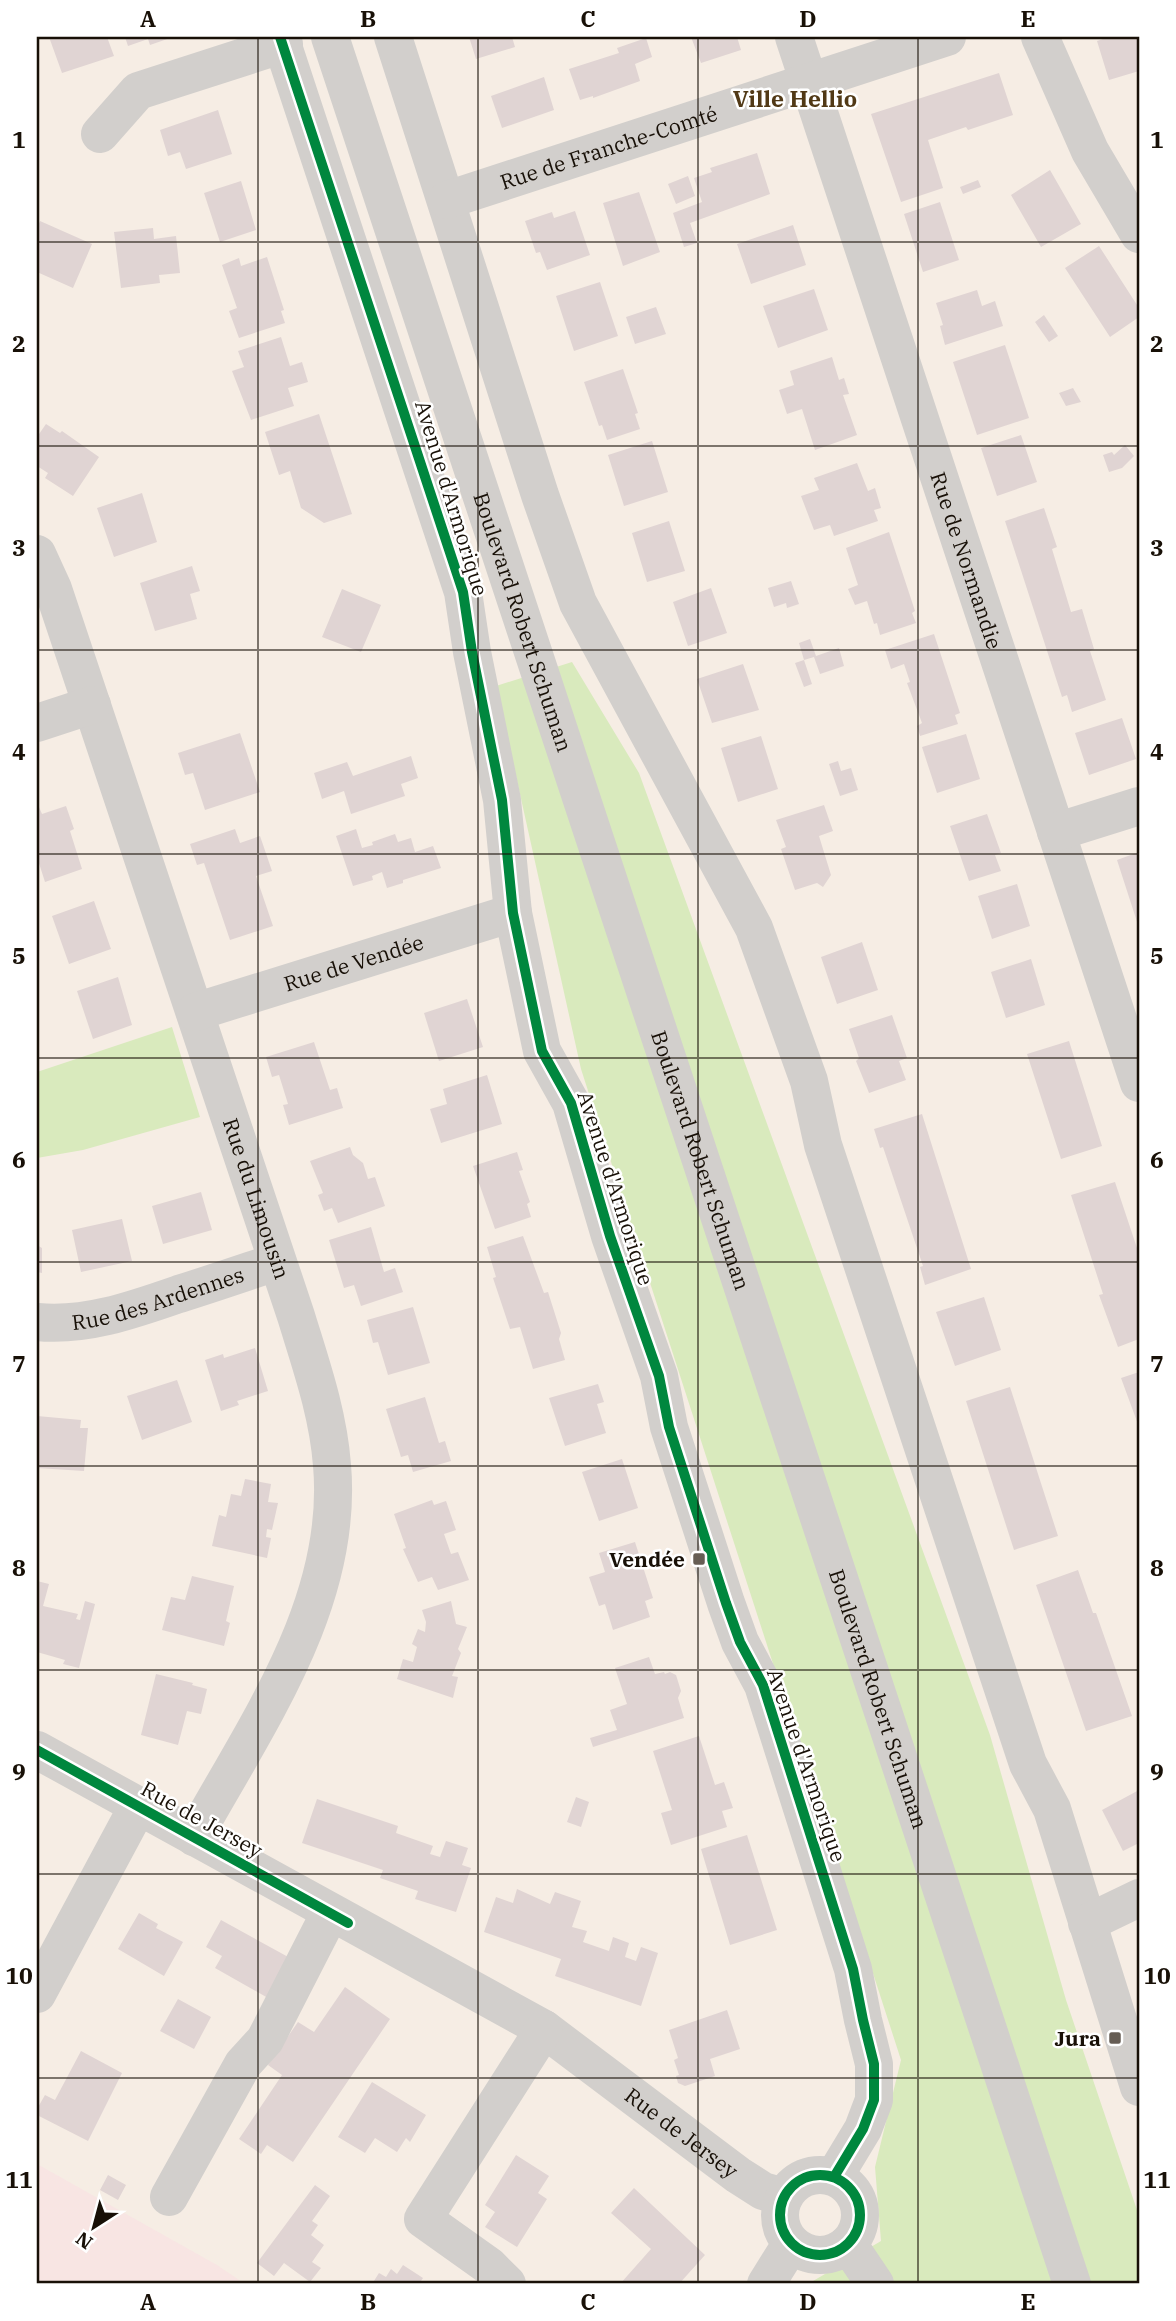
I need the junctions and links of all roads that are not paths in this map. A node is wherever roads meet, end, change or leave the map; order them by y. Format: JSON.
{"nodes":[{"id":1,"x":330,"y":37,"type":"edge"},
{"id":2,"x":393,"y":37,"type":"edge"},
{"id":3,"x":793,"y":37,"type":"edge"},
{"id":4,"x":947,"y":37,"type":"edge"},
{"id":5,"x":1040,"y":37,"type":"edge"},
{"id":6,"x":282,"y":40,"type":"edge"},
{"id":7,"x":808,"y":81,"type":"junction"},
{"id":8,"x":100,"y":134,"type":"dead end"},
{"id":9,"x":447,"y":200,"type":"junction"},
{"id":10,"x":1139,"y":234,"type":"edge"},
{"id":11,"x":37,"y":554,"type":"edge"},
{"id":12,"x":92,"y":705,"type":"junction"},
{"id":13,"x":37,"y":723,"type":"edge"},
{"id":14,"x":1139,"y":806,"type":"edge"},
{"id":15,"x":1056,"y":832,"type":"junction"},
{"id":16,"x":513,"y":913,"type":"junction"},
{"id":17,"x":195,"y":1012,"type":"junction"},
{"id":18,"x":1139,"y":1083,"type":"edge"},
{"id":19,"x":276,"y":1262,"type":"junction"},
{"id":20,"x":37,"y":1322,"type":"edge"},
{"id":21,"x":37,"y":1751,"type":"edge"},
{"id":22,"x":138,"y":1806,"type":"junction"},
{"id":23,"x":194,"y":1837,"type":"junction"},
{"id":24,"x":1139,"y":1898,"type":"edge"},
{"id":25,"x":330,"y":1913,"type":"junction"},
{"id":26,"x":1087,"y":1923,"type":"junction"},
{"id":27,"x":37,"y":1994,"type":"edge"},
{"id":28,"x":544,"y":2029,"type":"junction"},
{"id":29,"x":1139,"y":2087,"type":"edge"},
{"id":30,"x":834,"y":2177,"type":"junction"},
{"id":31,"x":169,"y":2197,"type":"dead end"},
{"id":32,"x":784,"y":2197,"type":"junction"},
{"id":33,"x":791,"y":2244,"type":"junction"},
{"id":34,"x":848,"y":2244,"type":"junction"},
{"id":35,"x":507,"y":2284,"type":"edge"},
{"id":36,"x":766,"y":2284,"type":"edge"},
{"id":37,"x":875,"y":2284,"type":"edge"},
{"id":38,"x":1072,"y":2284,"type":"edge"}],
"edges":[{"from":1,"to":38,"type":"street","name":"Boulevard Robert Schuman"},
{"from":2,"to":9,"type":"street"},
{"from":3,"to":7,"type":"street","name":"Rue de Normandie"},
{"from":4,"to":7,"type":"street","name":"Rue de Franche-Comté"},
{"from":5,"to":10,"type":"street"},
{"from":6,"to":8,"type":"street"},
{"from":6,"to":16,"type":"street","name":"Avenue d'Armorique"},
{"from":7,"to":9,"type":"street","name":"Rue de Franche-Comté"},
{"from":7,"to":15,"type":"street","name":"Rue de Normandie"},
{"from":9,"to":26,"type":"street"},
{"from":11,"to":12,"type":"street","name":"Rue du Limousin"},
{"from":12,"to":13,"type":"street"},
{"from":12,"to":17,"type":"street","name":"Rue du Limousin"},
{"from":14,"to":15,"type":"street"},
{"from":15,"to":18,"type":"street","name":"Rue de Normandie"},
{"from":16,"to":17,"type":"street","name":"Rue de Vendée"},
{"from":16,"to":30,"type":"street","name":"Avenue d'Armorique"},
{"from":17,"to":19,"type":"street","name":"Rue du Limousin"},
{"from":19,"to":20,"type":"street","name":"Rue des Ardennes"},
{"from":19,"to":23,"type":"street","name":"Rue du Limousin"},
{"from":21,"to":22,"type":"street","name":"Rue de Jersey"},
{"from":22,"to":23,"type":"street","name":"Rue de Jersey"},
{"from":22,"to":27,"type":"street"},
{"from":23,"to":25,"type":"street","name":"Rue de Jersey"},
{"from":24,"to":26,"type":"street"},
{"from":25,"to":28,"type":"street","name":"Rue de Jersey"},
{"from":25,"to":31,"type":"street"},
{"from":26,"to":29,"type":"street"},
{"from":28,"to":32,"type":"street","name":"Rue de Jersey"},
{"from":28,"to":35,"type":"street"},
{"from":30,"to":32,"type":"street"},
{"from":30,"to":34,"type":"street"},
{"from":32,"to":33,"type":"street"},
{"from":33,"to":34,"type":"street"},
{"from":33,"to":36,"type":"street"},
{"from":34,"to":37,"type":"street"}]}
